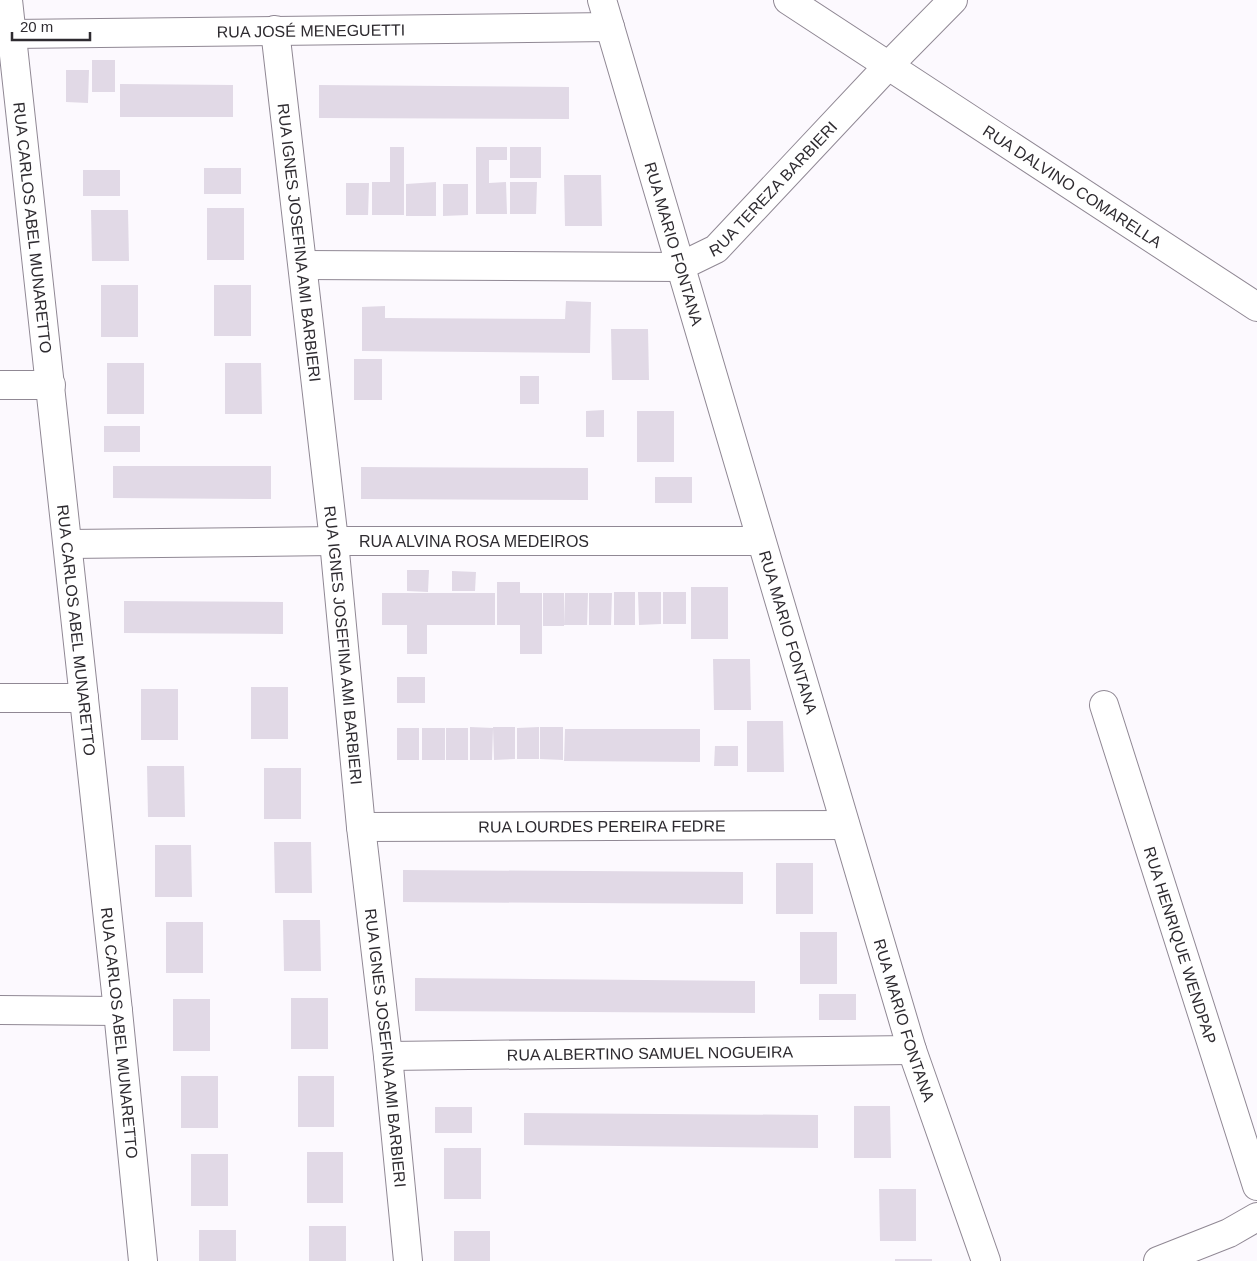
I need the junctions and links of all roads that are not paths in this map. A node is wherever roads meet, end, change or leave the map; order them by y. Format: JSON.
{"nodes":[{"id":1,"x":8,"y":0,"type":"edge"},
{"id":2,"x":602,"y":0,"type":"edge"},
{"id":3,"x":788,"y":0,"type":"edge"},
{"id":4,"x":953,"y":0,"type":"edge"},
{"id":5,"x":610,"y":27,"type":"junction"},
{"id":6,"x":275,"y":30,"type":"junction"},
{"id":7,"x":9,"y":50,"type":"edge"},
{"id":8,"x":886,"y":67,"type":"junction"},
{"id":9,"x":303,"y":265,"type":"junction"},
{"id":10,"x":679,"y":267,"type":"junction"},
{"id":11,"x":1257,"y":308,"type":"edge"},
{"id":12,"x":0,"y":385,"type":"edge"},
{"id":13,"x":51,"y":385,"type":"junction"},
{"id":14,"x":334,"y":541,"type":"junction"},
{"id":15,"x":760,"y":541,"type":"junction"},
{"id":16,"x":68,"y":544,"type":"junction"},
{"id":17,"x":0,"y":698,"type":"edge"},
{"id":18,"x":84,"y":698,"type":"junction"},
{"id":19,"x":1104,"y":706,"type":"dead end"},
{"id":20,"x":845,"y":825,"type":"junction"},
{"id":21,"x":361,"y":827,"type":"junction"},
{"id":22,"x":0,"y":1010,"type":"edge"},
{"id":23,"x":118,"y":1011,"type":"junction"},
{"id":24,"x":912,"y":1050,"type":"junction"},
{"id":25,"x":388,"y":1056,"type":"junction"},
{"id":26,"x":1257,"y":1186,"type":"edge"},
{"id":27,"x":1257,"y":1217,"type":"edge"},
{"id":28,"x":143,"y":1261,"type":"edge"},
{"id":29,"x":408,"y":1261,"type":"edge"},
{"id":30,"x":986,"y":1261,"type":"edge"},
{"id":31,"x":1158,"y":1261,"type":"edge"}],
"edges":[{"from":1,"to":7,"type":"street","name":"RUA CARLOS ABEL MUNARETTO"},
{"from":2,"to":5,"type":"street","name":"RUA MARIO FONTANA"},
{"from":3,"to":8,"type":"street","name":"RUA DALVINO COMARELLA"},
{"from":4,"to":8,"type":"street","name":"RUA TEREZA BARBIERI"},
{"from":5,"to":6,"type":"street","name":"RUA JOSÉ MENEGUETTI"},
{"from":5,"to":10,"type":"street","name":"RUA MARIO FONTANA"},
{"from":6,"to":7,"type":"street","name":"RUA JOSÉ MENEGUETTI"},
{"from":6,"to":9,"type":"street","name":"RUA IGNES JOSEFINA AMI BARBIERI"},
{"from":7,"to":13,"type":"street","name":"RUA CARLOS ABEL MUNARETTO"},
{"from":8,"to":10,"type":"street","name":"RUA TEREZA BARBIERI"},
{"from":8,"to":11,"type":"street","name":"RUA DALVINO COMARELLA"},
{"from":9,"to":10,"type":"street","name":"RUA TEREZA BARBIERI"},
{"from":9,"to":14,"type":"street","name":"RUA IGNES JOSEFINA AMI BARBIERI"},
{"from":10,"to":15,"type":"street","name":"RUA MARIO FONTANA"},
{"from":12,"to":13,"type":"street"},
{"from":13,"to":16,"type":"street","name":"RUA CARLOS ABEL MUNARETTO"},
{"from":14,"to":15,"type":"street","name":"RUA ALVINA ROSA MEDEIROS"},
{"from":14,"to":16,"type":"street","name":"RUA ALVINA ROSA MEDEIROS"},
{"from":14,"to":21,"type":"street","name":"RUA IGNES JOSEFINA AMI BARBIERI"},
{"from":15,"to":20,"type":"street","name":"RUA MARIO FONTANA"},
{"from":16,"to":18,"type":"street","name":"RUA CARLOS ABEL MUNARETTO"},
{"from":17,"to":18,"type":"street"},
{"from":18,"to":23,"type":"street","name":"RUA CARLOS ABEL MUNARETTO"},
{"from":19,"to":26,"type":"street","name":"RUA HENRIQUE WENDPAP"},
{"from":20,"to":21,"type":"street","name":"RUA LOURDES PEREIRA FEDRE"},
{"from":20,"to":24,"type":"street","name":"RUA MARIO FONTANA"},
{"from":21,"to":25,"type":"street","name":"RUA IGNES JOSEFINA AMI BARBIERI"},
{"from":22,"to":23,"type":"street"},
{"from":23,"to":28,"type":"street","name":"RUA CARLOS ABEL MUNARETTO"},
{"from":24,"to":25,"type":"street","name":"RUA ALBERTINO SAMUEL NOGUEIRA"},
{"from":24,"to":30,"type":"street","name":"RUA MARIO FONTANA"},
{"from":25,"to":29,"type":"street","name":"RUA IGNES JOSEFINA AMI BARBIERI"},
{"from":27,"to":31,"type":"street"}]}
